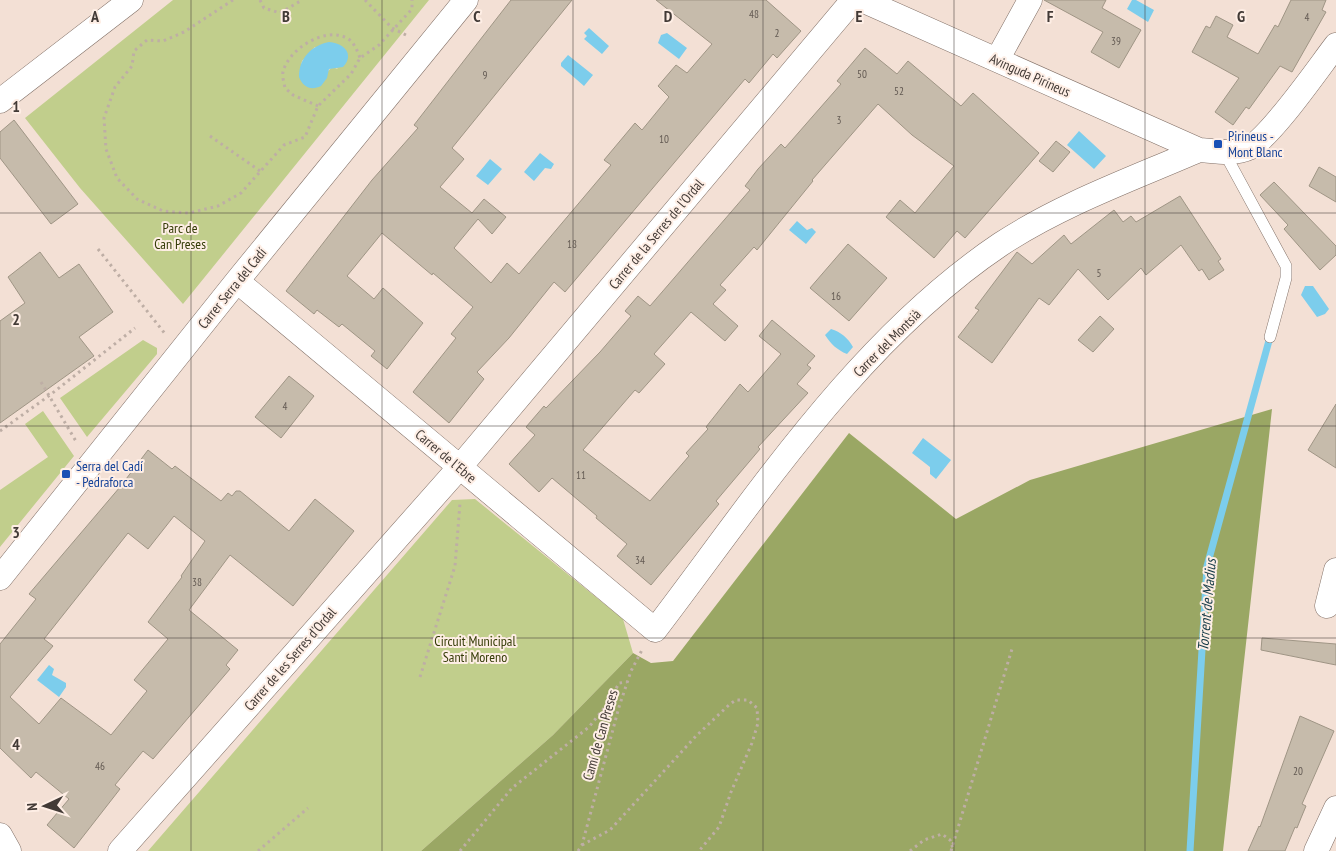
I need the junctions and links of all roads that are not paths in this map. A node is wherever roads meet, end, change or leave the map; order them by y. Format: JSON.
{"nodes":[{"id":1,"x":131,"y":0,"type":"edge"},
{"id":2,"x":466,"y":0,"type":"edge"},
{"id":3,"x":853,"y":0,"type":"edge"},
{"id":4,"x":862,"y":0,"type":"edge"},
{"id":5,"x":1030,"y":0,"type":"edge"},
{"id":6,"x":1336,"y":45,"type":"edge"},
{"id":7,"x":997,"y":60,"type":"junction"},
{"id":8,"x":0,"y":101,"type":"edge"},
{"id":9,"x":1199,"y":150,"type":"junction"},
{"id":10,"x":1224,"y":152,"type":"junction"},
{"id":11,"x":237,"y":280,"type":"junction"},
{"id":12,"x":1270,"y":337,"type":"dead end"},
{"id":13,"x":459,"y":468,"type":"junction"},
{"id":14,"x":1336,"y":570,"type":"edge"},
{"id":15,"x":0,"y":578,"type":"edge"},
{"id":16,"x":1327,"y":606,"type":"dead end"},
{"id":17,"x":655,"y":630,"type":"joint"},
{"id":18,"x":1336,"y":808,"type":"edge"},
{"id":19,"x":0,"y":836,"type":"edge"},
{"id":20,"x":9,"y":851,"type":"edge"},
{"id":21,"x":120,"y":851,"type":"edge"},
{"id":22,"x":1316,"y":851,"type":"edge"}],
"edges":[{"from":1,"to":8,"type":"street"},
{"from":2,"to":11,"type":"street","name":"Carrer Serra del Cadí"},
{"from":3,"to":13,"type":"street","name":"Carrer de la Serres de l'Ordal"},
{"from":4,"to":7,"type":"street","name":"Avinguda Pirineus"},
{"from":5,"to":7,"type":"street"},
{"from":6,"to":10,"type":"street"},
{"from":7,"to":9,"type":"street","name":"Avinguda Pirineus"},
{"from":9,"to":10,"type":"street"},
{"from":9,"to":17,"type":"street","name":"Carrer del Montsià"},
{"from":10,"to":12,"type":"lane"},
{"from":11,"to":13,"type":"street","name":"Carrer de l'Ebre"},
{"from":11,"to":15,"type":"street","name":"Carrer Serra del Cadí"},
{"from":13,"to":17,"type":"street","name":"Carrer de l'Ebre"},
{"from":13,"to":21,"type":"street","name":"Carrer de les Serres d'Ordal"},
{"from":14,"to":16,"type":"street"},
{"from":18,"to":22,"type":"street"},
{"from":19,"to":20,"type":"street"}]}
